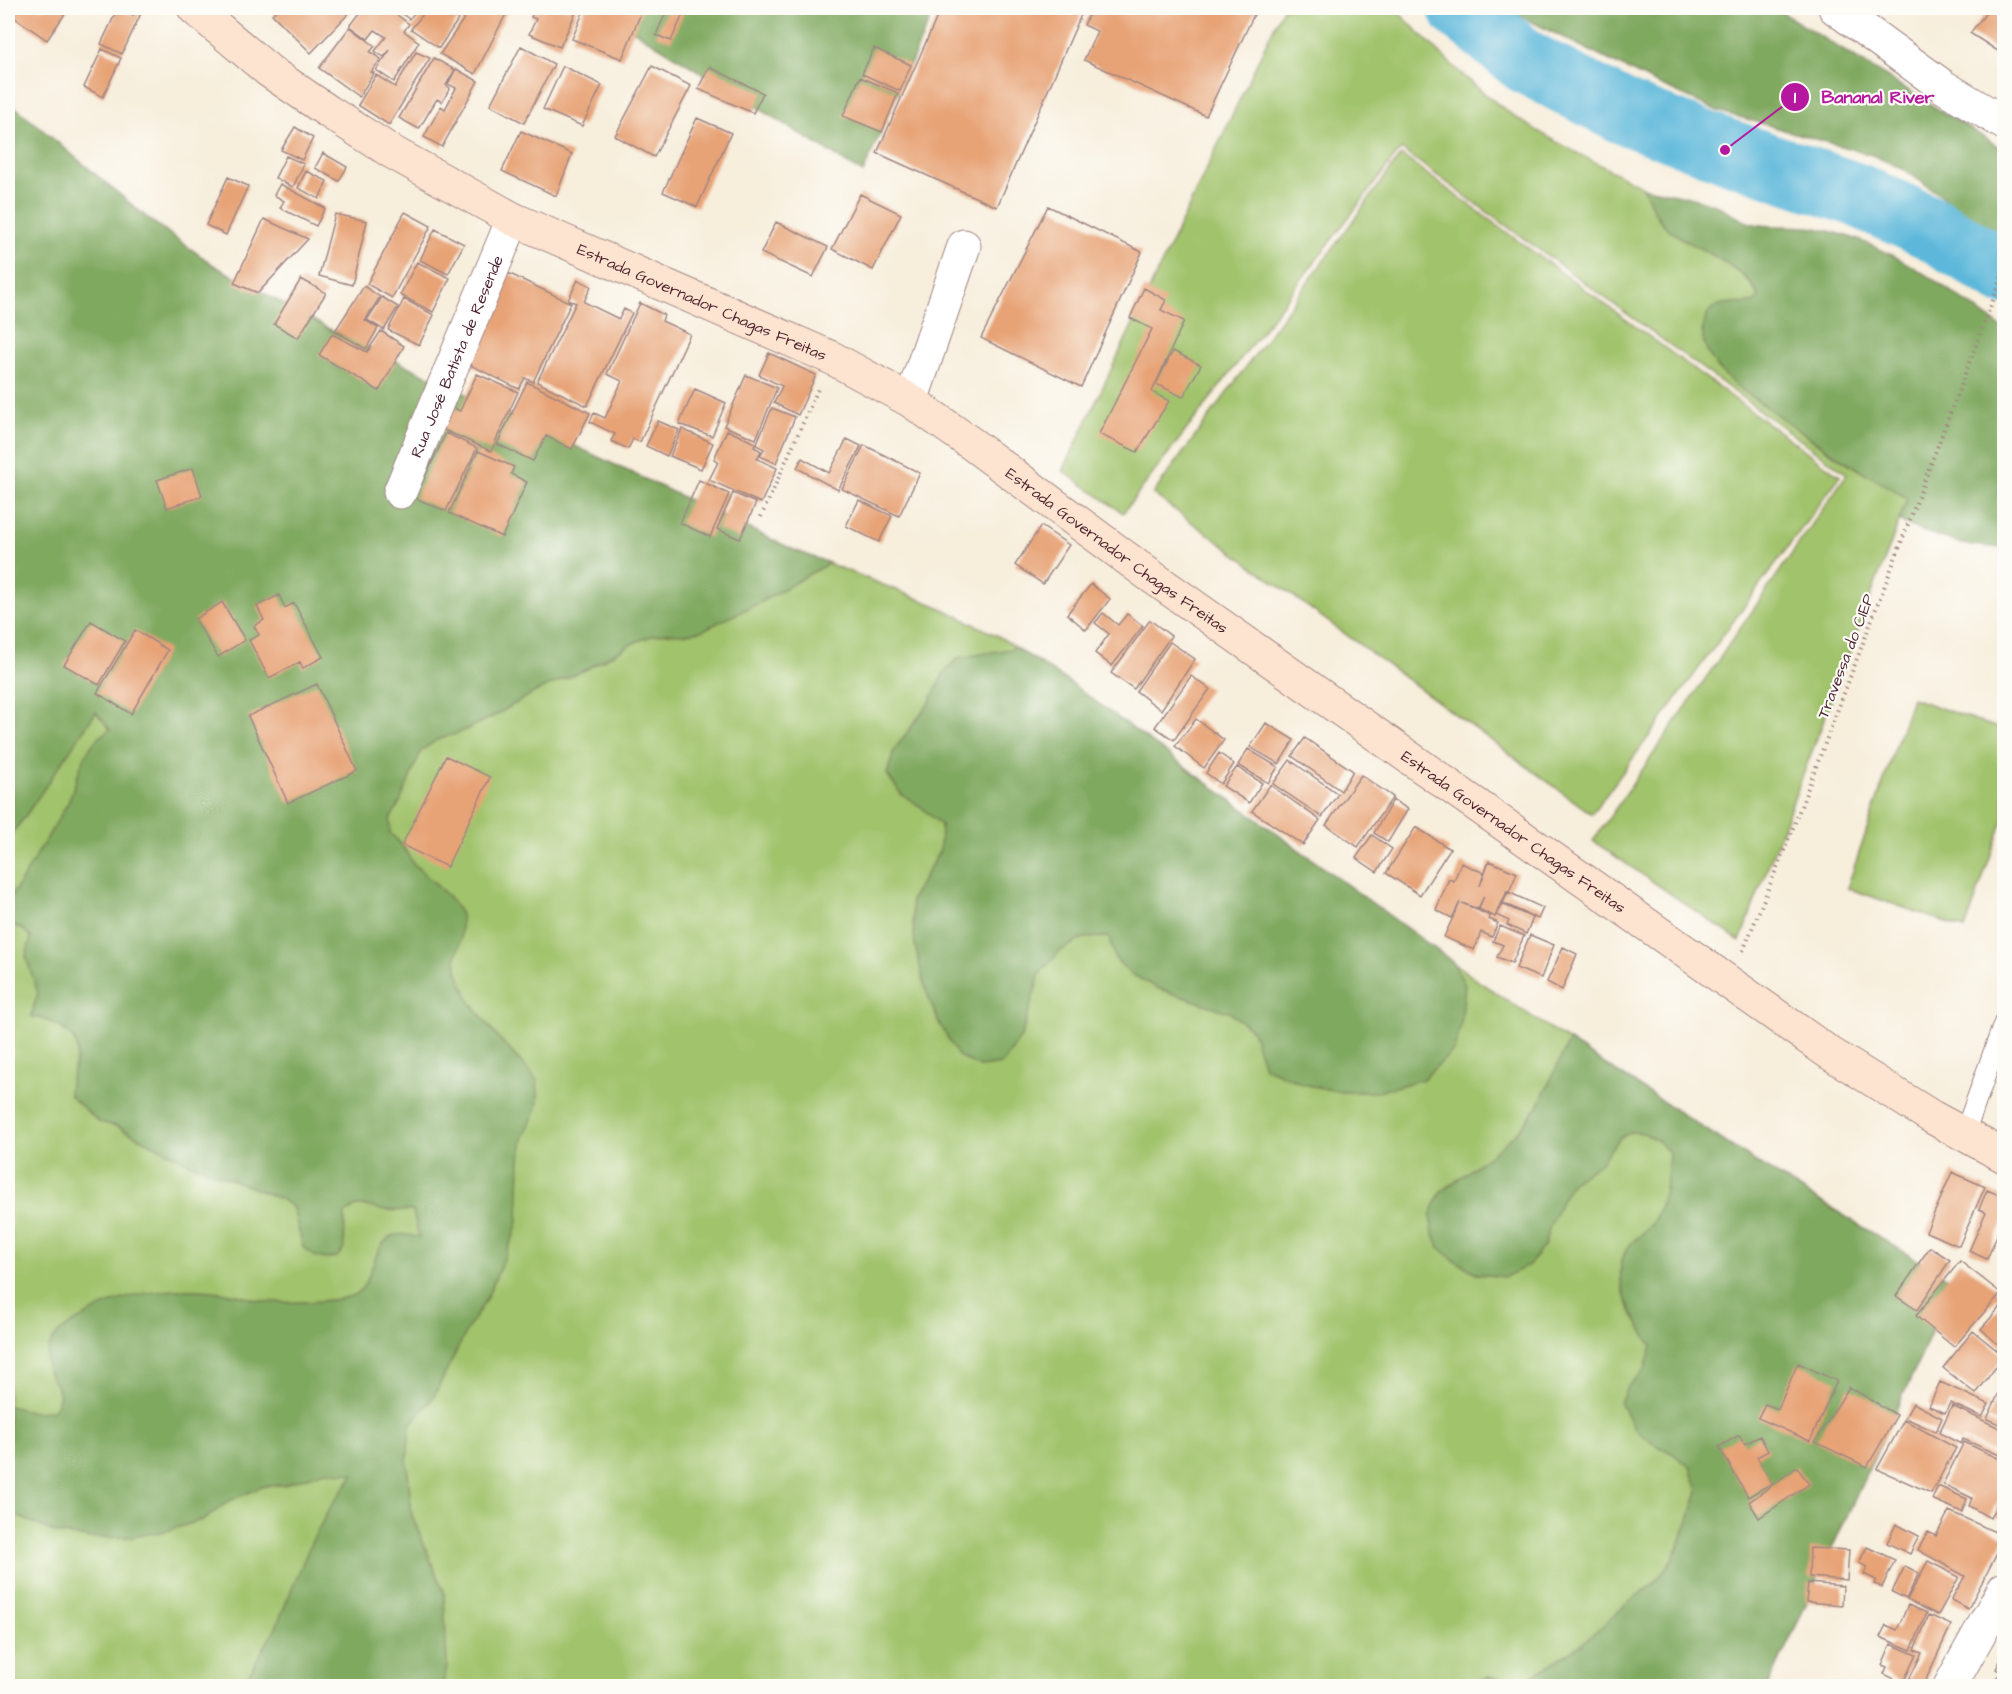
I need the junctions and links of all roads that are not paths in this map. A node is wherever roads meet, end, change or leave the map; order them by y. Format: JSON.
{"nodes":[{"id":1,"x":194,"y":8,"type":"edge"},
{"id":2,"x":1835,"y":8,"type":"edge"},
{"id":3,"x":2004,"y":123,"type":"edge"},
{"id":4,"x":513,"y":219,"type":"junction"},
{"id":5,"x":964,"y":246,"type":"dead end"},
{"id":6,"x":910,"y":401,"type":"junction"},
{"id":7,"x":400,"y":492,"type":"dead end"},
{"id":8,"x":2004,"y":1023,"type":"edge"},
{"id":9,"x":1964,"y":1135,"type":"junction"},
{"id":10,"x":2004,"y":1156,"type":"edge"},
{"id":11,"x":2004,"y":1589,"type":"edge"},
{"id":12,"x":1950,"y":1686,"type":"edge"}],
"edges":[{"from":1,"to":4,"type":"main road","name":"Estrada Governador Chagas Freitas"},
{"from":2,"to":3,"type":"street"},
{"from":4,"to":6,"type":"main road","name":"Estrada Governador Chagas Freitas"},
{"from":4,"to":7,"type":"street","name":"Rua José Batista de Resende"},
{"from":5,"to":6,"type":"street"},
{"from":6,"to":9,"type":"main road","name":"Estrada Governador Chagas Freitas"},
{"from":8,"to":9,"type":"lane"},
{"from":9,"to":10,"type":"main road","name":"Estrada Governador Chagas Freitas"},
{"from":11,"to":12,"type":"street"}]}
